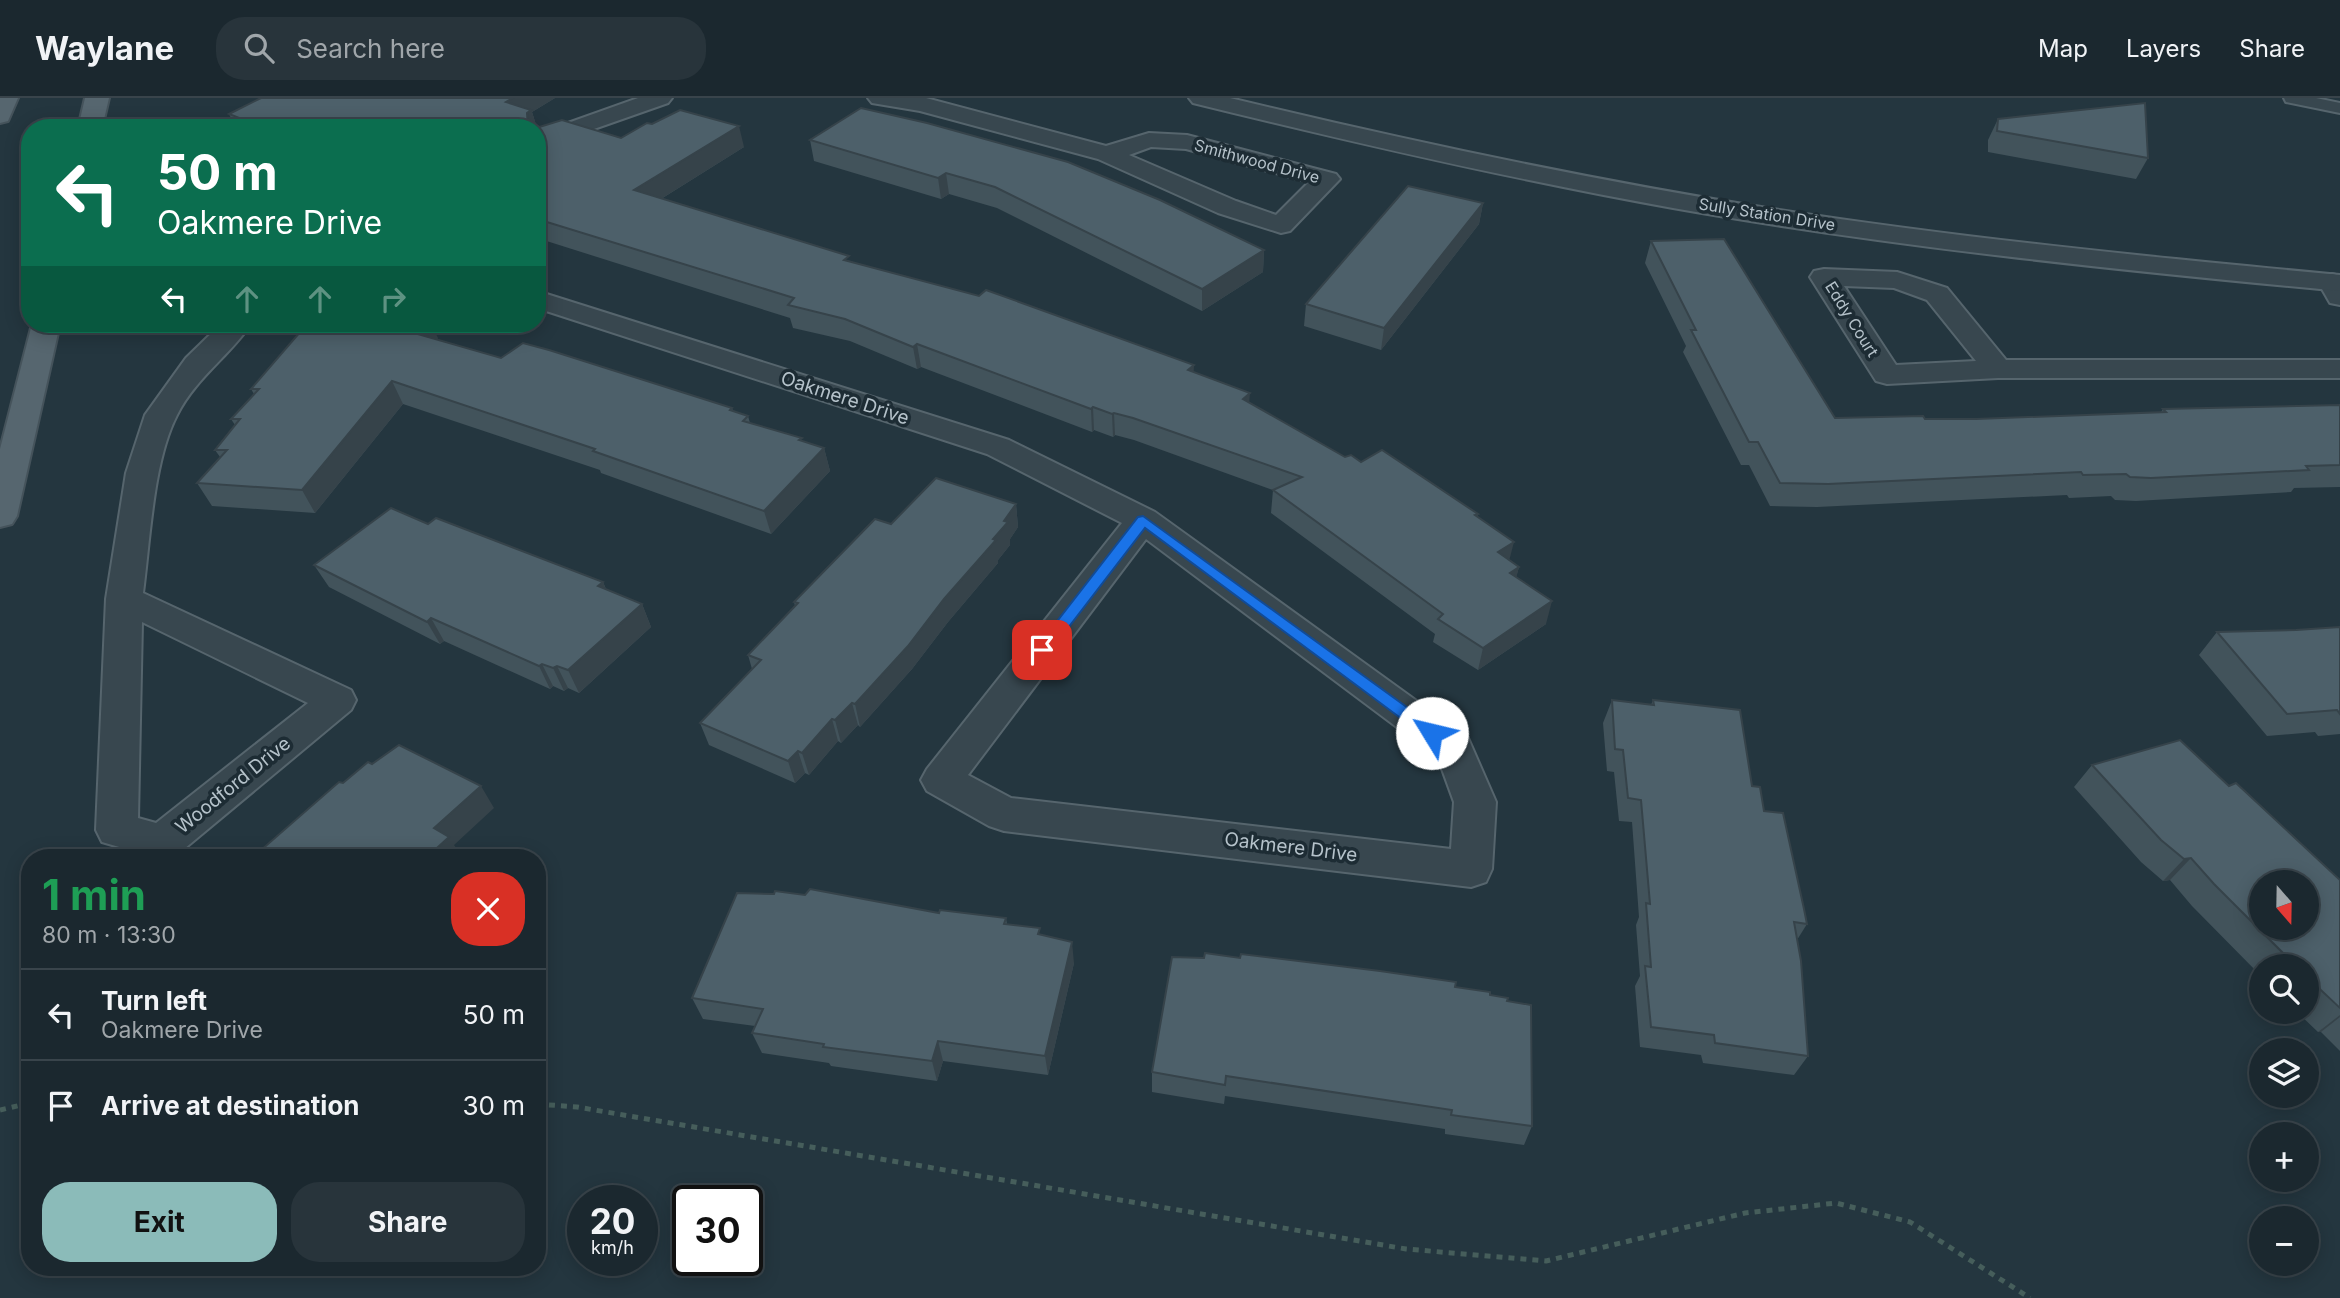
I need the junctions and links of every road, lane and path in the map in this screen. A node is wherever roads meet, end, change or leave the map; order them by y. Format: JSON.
{"nodes":[{"id":1,"x":6,"y":98,"type":"edge"},
{"id":2,"x":97,"y":98,"type":"edge"},
{"id":3,"x":660,"y":98,"type":"edge"},
{"id":4,"x":880,"y":98,"type":"edge"},
{"id":5,"x":1201,"y":98,"type":"edge"},
{"id":6,"x":2292,"y":98,"type":"edge"},
{"id":7,"x":2340,"y":108,"type":"edge"},
{"id":8,"x":0,"y":116,"type":"edge"},
{"id":9,"x":92,"y":119,"type":"edge"},
{"id":10,"x":546,"y":139,"type":"edge"},
{"id":11,"x":1107,"y":154,"type":"junction"},
{"id":12,"x":2337,"y":287,"type":"edge"},
{"id":13,"x":546,"y":302,"type":"edge"},
{"id":14,"x":44,"y":333,"type":"edge"},
{"id":15,"x":228,"y":333,"type":"edge"},
{"id":16,"x":1998,"y":369,"type":"junction"},
{"id":17,"x":2340,"y":369,"type":"edge"},
{"id":18,"x":0,"y":516,"type":"edge"},
{"id":19,"x":1143,"y":520,"type":"junction"},
{"id":20,"x":124,"y":599,"type":"junction"},
{"id":21,"x":21,"y":1105,"type":"edge"},
{"id":22,"x":546,"y":1105,"type":"edge"},
{"id":23,"x":0,"y":1110,"type":"edge"},
{"id":24,"x":2030,"y":1298,"type":"edge"}],
"edges":[{"from":1,"to":8,"type":"main road"},
{"from":2,"to":9,"type":"main road"},
{"from":3,"to":10,"type":"street"},
{"from":4,"to":11,"type":"street","name":"Smithwood Drive"},
{"from":5,"to":12,"type":"street","name":"Sully Station Drive"},
{"from":6,"to":7,"type":"lane"},
{"from":11,"to":11,"type":"street","name":"Smithwood Drive"},
{"from":13,"to":19,"type":"street","name":"Oakmere Drive"},
{"from":14,"to":18,"type":"main road"},
{"from":15,"to":20,"type":"street","name":"Woodford Drive"},
{"from":16,"to":16,"type":"street","name":"Eddy Court"},
{"from":16,"to":17,"type":"street","name":"Eddy Court"},
{"from":19,"to":19,"type":"street","name":"Oakmere Drive"},
{"from":20,"to":20,"type":"street","name":"Woodford Drive"},
{"from":21,"to":23,"type":"path"},
{"from":22,"to":24,"type":"path"}]}
